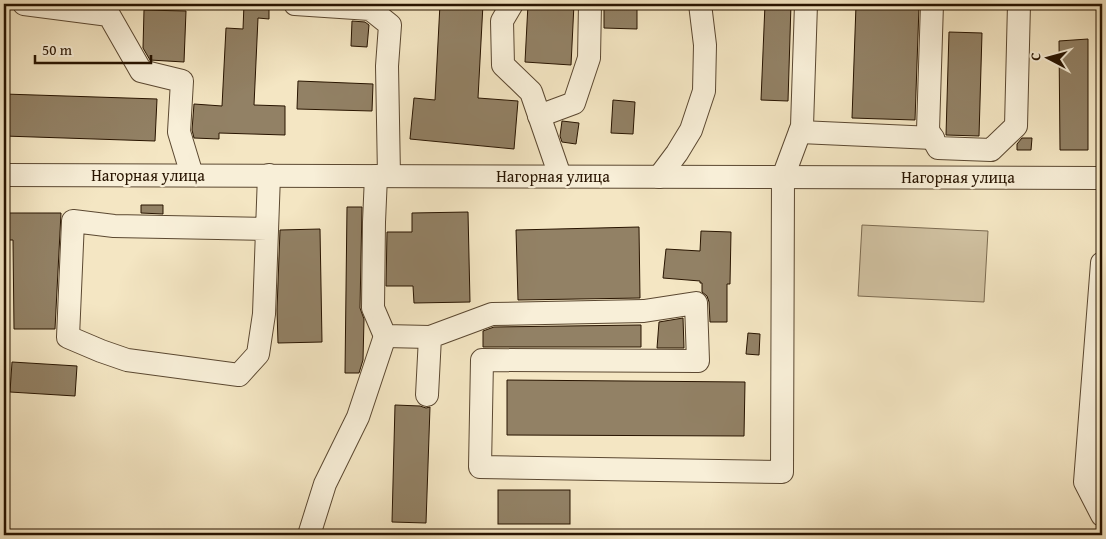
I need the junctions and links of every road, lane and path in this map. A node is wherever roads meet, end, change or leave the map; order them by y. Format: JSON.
{"nodes":[{"id":1,"x":24,"y":4,"type":"edge"},
{"id":2,"x":295,"y":4,"type":"edge"},
{"id":3,"x":512,"y":4,"type":"edge"},
{"id":4,"x":590,"y":4,"type":"edge"},
{"id":5,"x":700,"y":4,"type":"edge"},
{"id":6,"x":806,"y":4,"type":"edge"},
{"id":7,"x":932,"y":4,"type":"edge"},
{"id":8,"x":1019,"y":4,"type":"edge"},
{"id":9,"x":112,"y":7,"type":"edge"},
{"id":10,"x":539,"y":116,"type":"junction"},
{"id":11,"x":800,"y":132,"type":"junction"},
{"id":12,"x":933,"y":138,"type":"junction"},
{"id":13,"x":4,"y":175,"type":"edge"},
{"id":14,"x":192,"y":175,"type":"junction"},
{"id":15,"x":269,"y":175,"type":"junction"},
{"id":16,"x":382,"y":176,"type":"junction"},
{"id":17,"x":560,"y":176,"type":"junction"},
{"id":18,"x":659,"y":176,"type":"junction"},
{"id":19,"x":783,"y":177,"type":"junction"},
{"id":20,"x":1102,"y":178,"type":"edge"},
{"id":21,"x":267,"y":229,"type":"junction"},
{"id":22,"x":1102,"y":263,"type":"edge"},
{"id":23,"x":386,"y":336,"type":"junction"},
{"id":24,"x":430,"y":337,"type":"junction"},
{"id":25,"x":1099,"y":347,"type":"edge"},
{"id":26,"x":427,"y":395,"type":"dead end"},
{"id":27,"x":1096,"y":490,"type":"edge"},
{"id":28,"x":1102,"y":515,"type":"edge"},
{"id":29,"x":309,"y":535,"type":"edge"}],
"edges":[{"from":1,"to":9,"type":"street"},
{"from":2,"to":16,"type":"street"},
{"from":3,"to":10,"type":"street"},
{"from":4,"to":10,"type":"street"},
{"from":5,"to":18,"type":"street"},
{"from":6,"to":11,"type":"street"},
{"from":7,"to":12,"type":"street"},
{"from":8,"to":12,"type":"street"},
{"from":9,"to":14,"type":"street"},
{"from":10,"to":17,"type":"street"},
{"from":11,"to":12,"type":"street"},
{"from":11,"to":19,"type":"street"},
{"from":13,"to":14,"type":"street","name":"Нагорная улица"},
{"from":14,"to":15,"type":"street","name":"Нагорная улица"},
{"from":15,"to":16,"type":"street","name":"Нагорная улица"},
{"from":15,"to":21,"type":"street"},
{"from":16,"to":17,"type":"street","name":"Нагорная улица"},
{"from":16,"to":23,"type":"street"},
{"from":17,"to":18,"type":"street","name":"Нагорная улица"},
{"from":18,"to":19,"type":"street","name":"Нагорная улица"},
{"from":19,"to":20,"type":"street","name":"Нагорная улица"},
{"from":19,"to":24,"type":"street"},
{"from":21,"to":21,"type":"street"},
{"from":22,"to":25,"type":"street"},
{"from":23,"to":24,"type":"street"},
{"from":23,"to":29,"type":"street"},
{"from":24,"to":26,"type":"street"},
{"from":25,"to":27,"type":"street"},
{"from":27,"to":28,"type":"street"}]}
